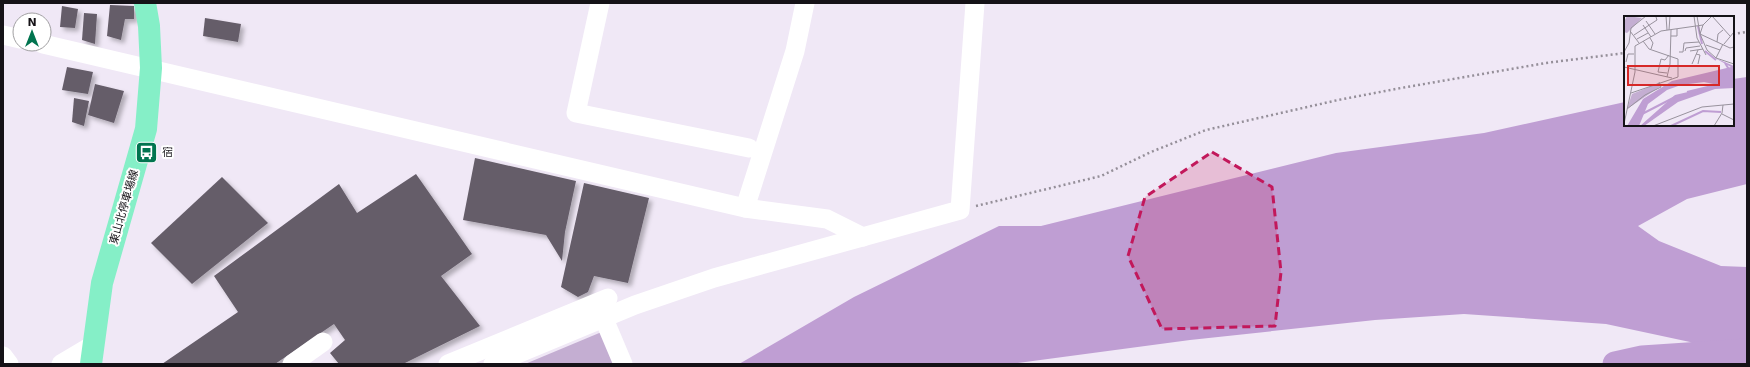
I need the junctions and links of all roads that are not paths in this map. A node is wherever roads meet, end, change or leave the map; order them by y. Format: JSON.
{"nodes":[{"id":1,"x":145,"y":3,"type":"edge"},
{"id":2,"x":600,"y":3,"type":"edge"},
{"id":3,"x":806,"y":3,"type":"edge"},
{"id":4,"x":975,"y":3,"type":"edge"},
{"id":5,"x":52,"y":46,"type":"edge"},
{"id":6,"x":151,"y":68,"type":"junction"},
{"id":7,"x":749,"y":148,"type":"dead end"},
{"id":8,"x":745,"y":208,"type":"junction"},
{"id":9,"x":863,"y":237,"type":"junction"},
{"id":10,"x":608,"y":298,"type":"dead end"},
{"id":11,"x":604,"y":319,"type":"junction"},
{"id":12,"x":323,"y":342,"type":"dead end"},
{"id":13,"x":92,"y":354,"type":"edge"},
{"id":14,"x":3,"y":356,"type":"edge"},
{"id":15,"x":9,"y":364,"type":"edge"},
{"id":16,"x":61,"y":364,"type":"edge"},
{"id":17,"x":292,"y":364,"type":"edge"},
{"id":18,"x":448,"y":364,"type":"edge"},
{"id":19,"x":493,"y":364,"type":"edge"},
{"id":20,"x":623,"y":364,"type":"edge"}],
"edges":[{"from":1,"to":6,"type":"main road","name":"東山北停車場線"},
{"from":2,"to":7,"type":"street"},
{"from":3,"to":8,"type":"street"},
{"from":4,"to":9,"type":"street"},
{"from":5,"to":6,"type":"street"},
{"from":6,"to":8,"type":"street"},
{"from":6,"to":13,"type":"main road","name":"東山北停車場線"},
{"from":8,"to":9,"type":"street"},
{"from":9,"to":11,"type":"street"},
{"from":10,"to":18,"type":"street"},
{"from":11,"to":19,"type":"street"},
{"from":11,"to":20,"type":"street"},
{"from":12,"to":17,"type":"street"},
{"from":13,"to":16,"type":"street"},
{"from":14,"to":15,"type":"street"}]}
